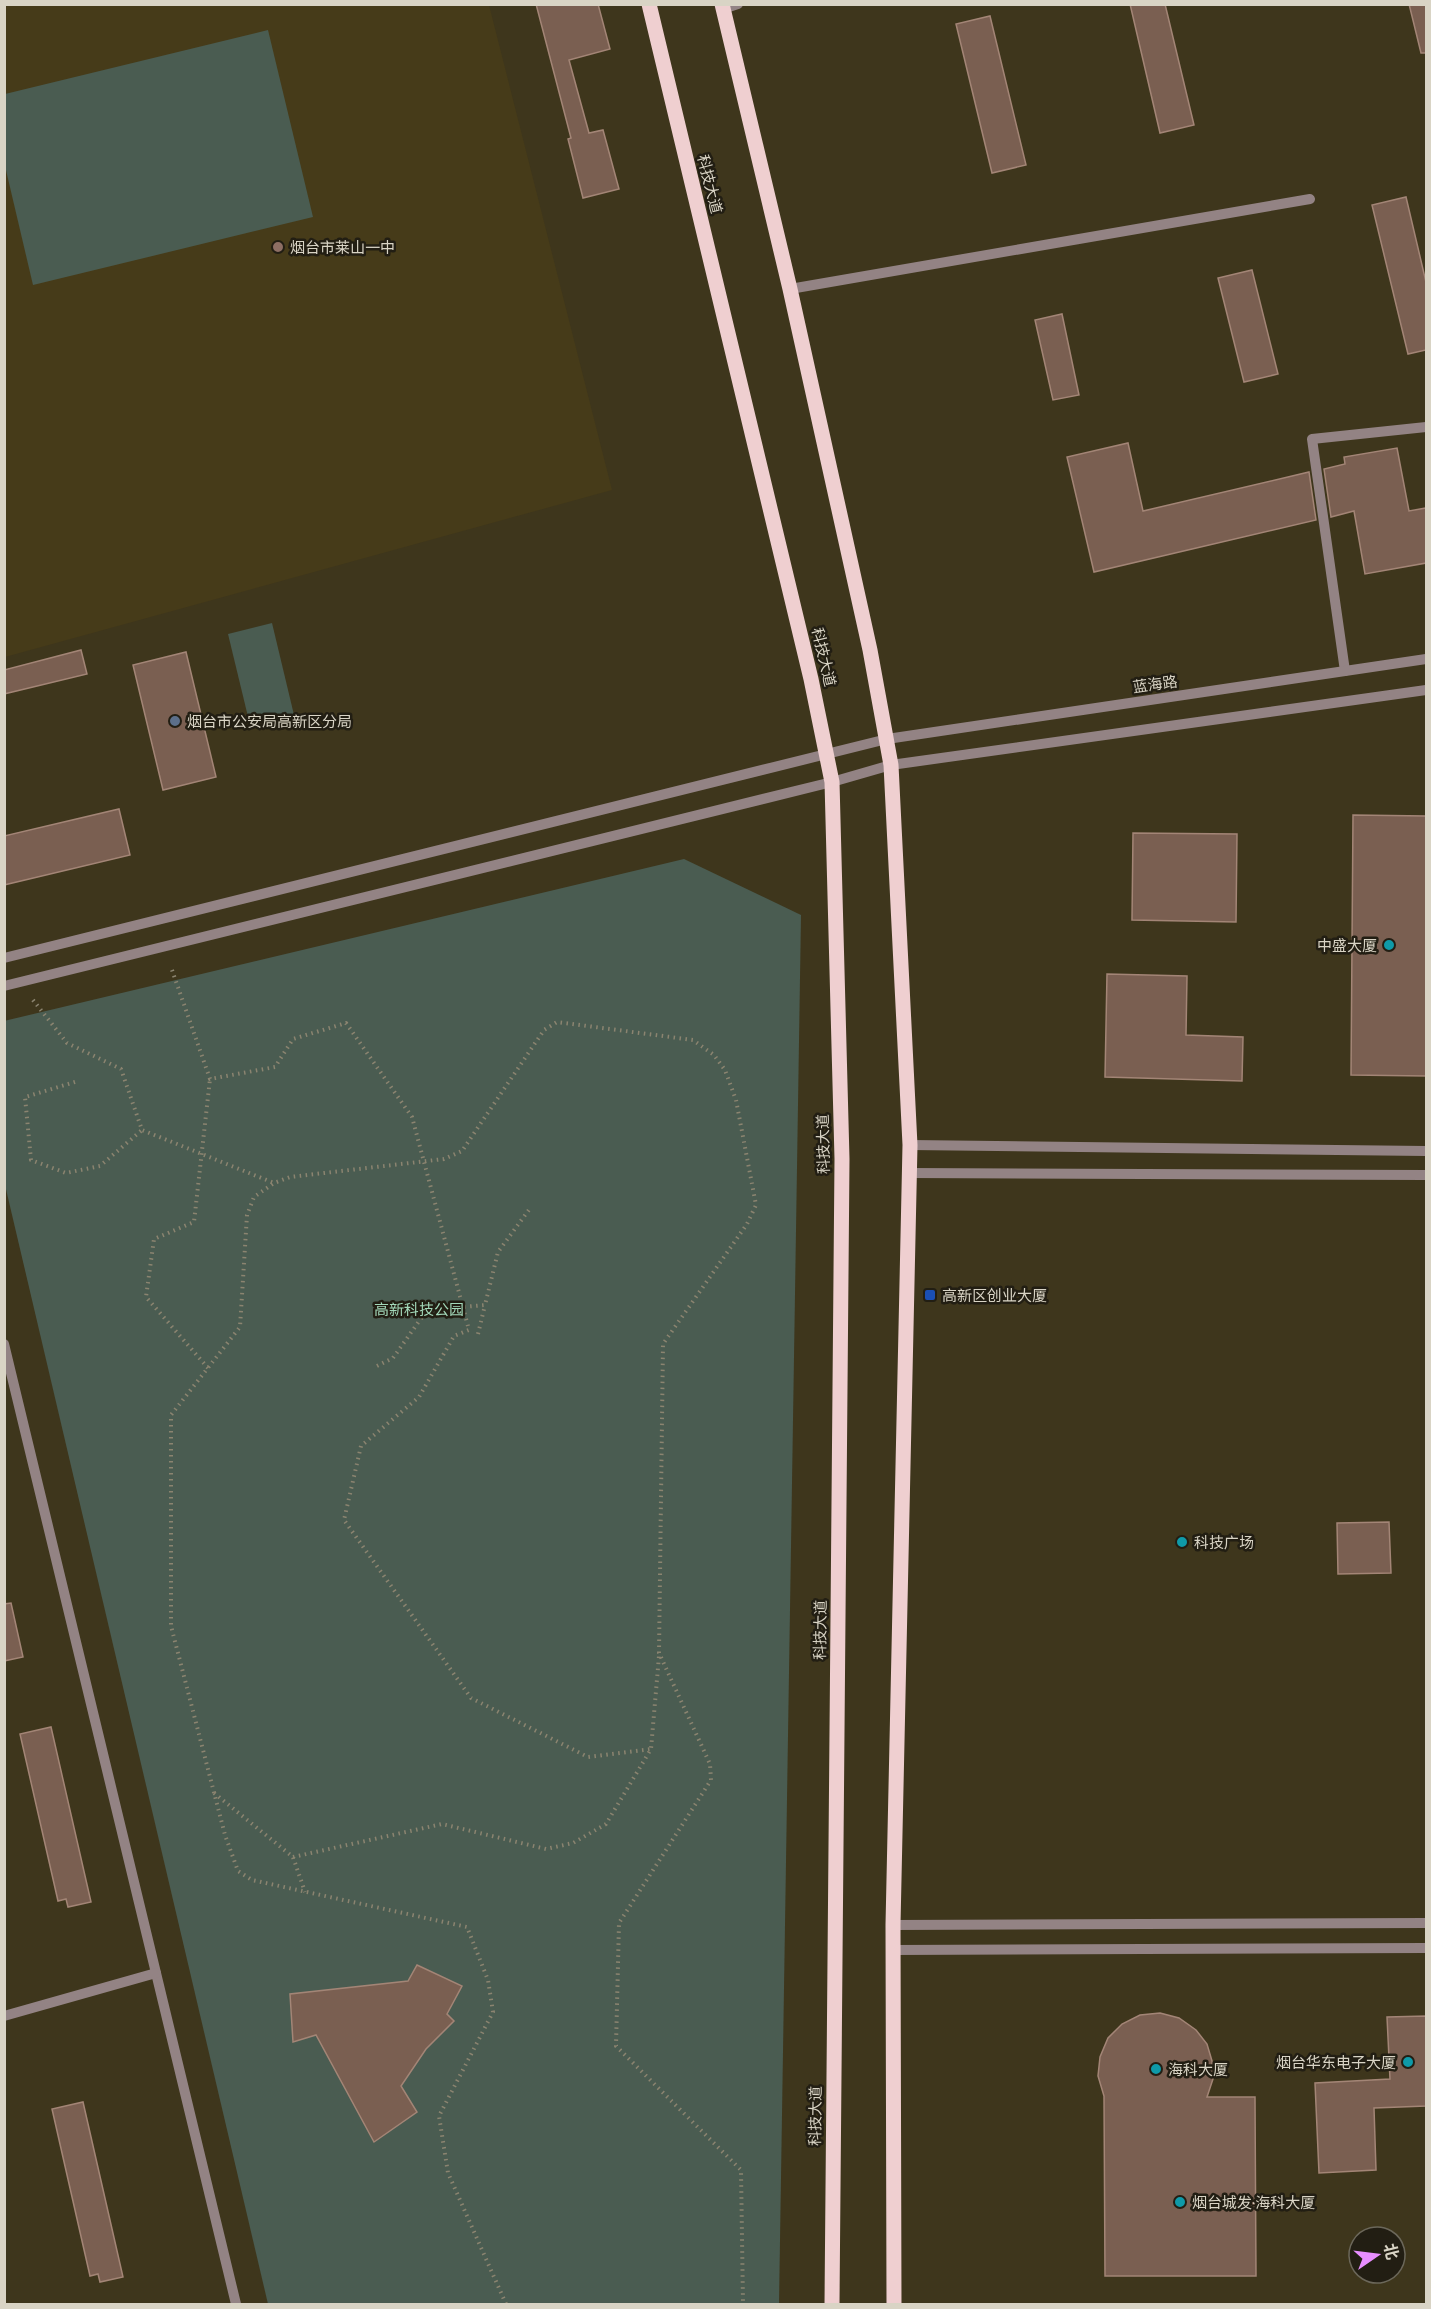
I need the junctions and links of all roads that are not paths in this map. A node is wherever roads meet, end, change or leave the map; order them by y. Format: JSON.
{"nodes":[{"id":1,"x":649,"y":4,"type":"edge"},
{"id":2,"x":738,"y":4,"type":"edge"},
{"id":3,"x":722,"y":7,"type":"edge"},
{"id":4,"x":1310,"y":199,"type":"dead end"},
{"id":5,"x":790,"y":289,"type":"junction"},
{"id":6,"x":1426,"y":427,"type":"edge"},
{"id":7,"x":1426,"y":659,"type":"edge"},
{"id":8,"x":1345,"y":671,"type":"junction"},
{"id":9,"x":1426,"y":690,"type":"edge"},
{"id":10,"x":887,"y":739,"type":"junction"},
{"id":11,"x":826,"y":753,"type":"junction"},
{"id":12,"x":891,"y":765,"type":"junction"},
{"id":13,"x":832,"y":782,"type":"junction"},
{"id":14,"x":4,"y":958,"type":"edge"},
{"id":15,"x":4,"y":986,"type":"edge"},
{"id":16,"x":910,"y":1146,"type":"junction"},
{"id":17,"x":1426,"y":1151,"type":"edge"},
{"id":18,"x":909,"y":1173,"type":"junction"},
{"id":19,"x":1426,"y":1175,"type":"edge"},
{"id":20,"x":4,"y":1344,"type":"edge"},
{"id":21,"x":1426,"y":1923,"type":"edge"},
{"id":22,"x":893,"y":1925,"type":"junction"},
{"id":23,"x":1426,"y":1948,"type":"edge"},
{"id":24,"x":893,"y":1950,"type":"junction"},
{"id":25,"x":156,"y":1973,"type":"junction"},
{"id":26,"x":4,"y":2016,"type":"edge"},
{"id":27,"x":236,"y":2304,"type":"edge"},
{"id":28,"x":832,"y":2304,"type":"edge"},
{"id":29,"x":894,"y":2304,"type":"edge"}],
"edges":[{"from":1,"to":11,"type":"main road","name":"科技大道"},
{"from":2,"to":3,"type":"street"},
{"from":3,"to":5,"type":"main road"},
{"from":4,"to":5,"type":"street"},
{"from":5,"to":10,"type":"main road"},
{"from":6,"to":8,"type":"street"},
{"from":7,"to":8,"type":"street","name":"蓝海路"},
{"from":8,"to":10,"type":"street","name":"蓝海路"},
{"from":9,"to":12,"type":"street"},
{"from":10,"to":11,"type":"street","name":"蓝海路"},
{"from":10,"to":12,"type":"main road"},
{"from":11,"to":13,"type":"main road","name":"科技大道"},
{"from":11,"to":14,"type":"street","name":"蓝海路"},
{"from":12,"to":13,"type":"street"},
{"from":12,"to":16,"type":"main road"},
{"from":13,"to":15,"type":"street"},
{"from":13,"to":28,"type":"main road","name":"科技大道"},
{"from":16,"to":17,"type":"street"},
{"from":16,"to":18,"type":"main road"},
{"from":18,"to":19,"type":"street"},
{"from":18,"to":22,"type":"main road"},
{"from":20,"to":25,"type":"street"},
{"from":21,"to":22,"type":"street"},
{"from":22,"to":24,"type":"main road"},
{"from":23,"to":24,"type":"street"},
{"from":24,"to":29,"type":"main road"},
{"from":25,"to":26,"type":"street"},
{"from":25,"to":27,"type":"street"}]}
